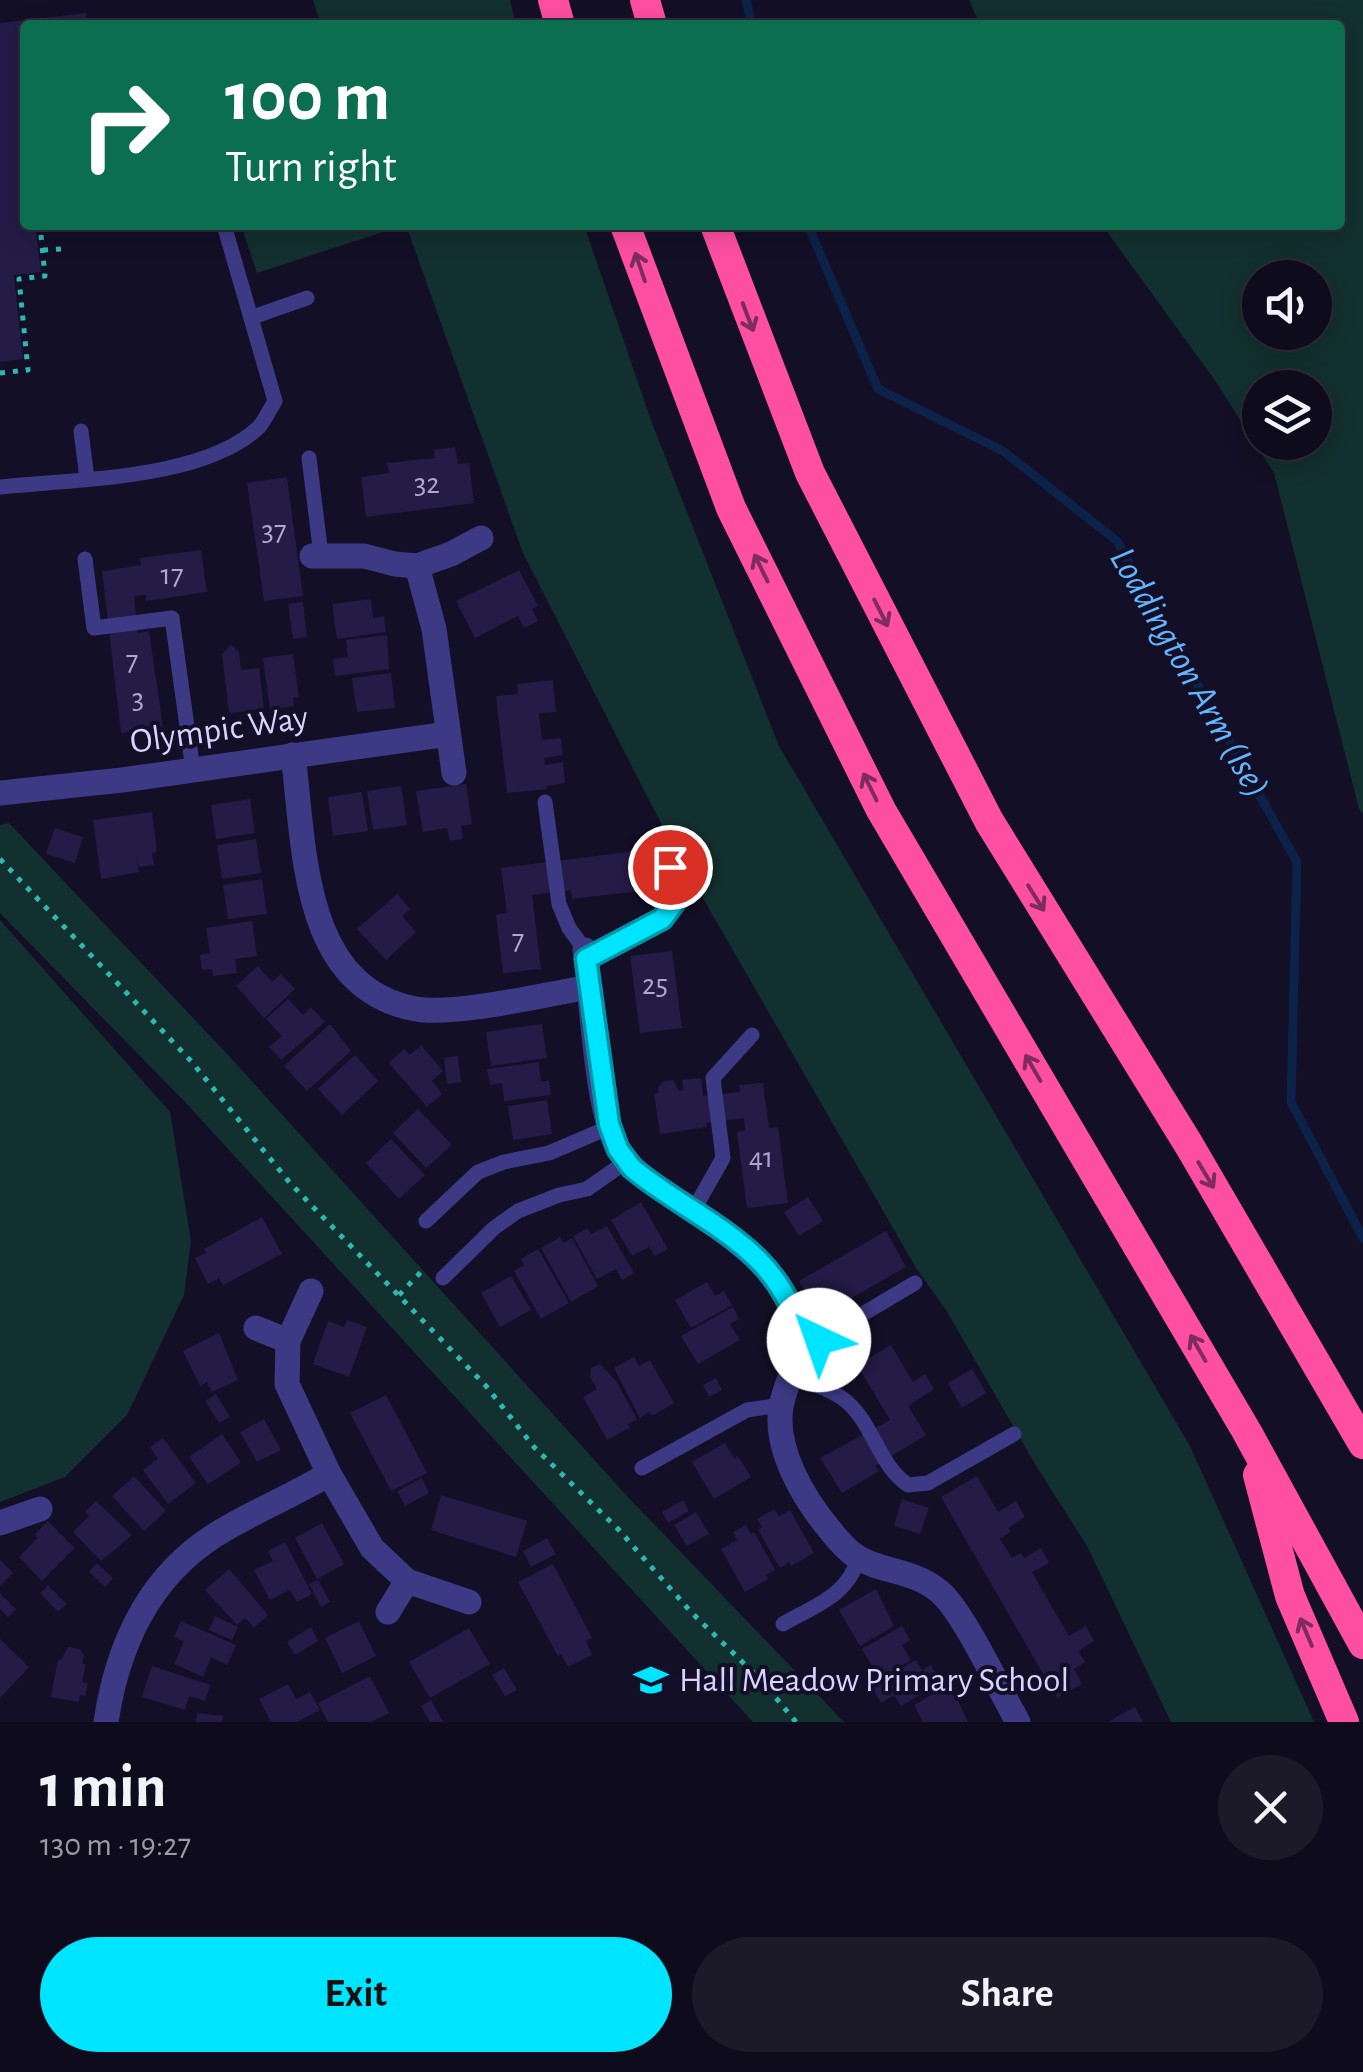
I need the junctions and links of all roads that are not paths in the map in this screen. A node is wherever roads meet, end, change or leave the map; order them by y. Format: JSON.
{"nodes":[{"id":1,"x":226,"y":230,"type":"edge"},
{"id":2,"x":627,"y":230,"type":"edge"},
{"id":3,"x":717,"y":230,"type":"edge"},
{"id":4,"x":307,"y":298,"type":"dead end"},
{"id":5,"x":253,"y":318,"type":"junction"},
{"id":6,"x":81,"y":431,"type":"dead end"},
{"id":7,"x":309,"y":458,"type":"dead end"},
{"id":8,"x":87,"y":478,"type":"junction"},
{"id":9,"x":0,"y":486,"type":"edge"},
{"id":10,"x":481,"y":538,"type":"dead end"},
{"id":11,"x":316,"y":556,"type":"joint"},
{"id":12,"x":86,"y":559,"type":"dead end"},
{"id":13,"x":416,"y":566,"type":"junction"},
{"id":14,"x":448,"y":734,"type":"junction"},
{"id":15,"x":293,"y":755,"type":"junction"},
{"id":16,"x":193,"y":770,"type":"junction"},
{"id":17,"x":454,"y":773,"type":"dead end"},
{"id":18,"x":0,"y":792,"type":"edge"},
{"id":19,"x":545,"y":802,"type":"dead end"},
{"id":20,"x":670,"y":867,"type":"dead end"},
{"id":21,"x":586,"y":954,"type":"junction"},
{"id":22,"x":590,"y":987,"type":"junction"},
{"id":23,"x":752,"y":1035,"type":"dead end"},
{"id":24,"x":610,"y":1126,"type":"junction"},
{"id":25,"x":627,"y":1162,"type":"junction"},
{"id":26,"x":693,"y":1211,"type":"junction"},
{"id":27,"x":426,"y":1222,"type":"dead end"},
{"id":28,"x":443,"y":1278,"type":"dead end"},
{"id":29,"x":915,"y":1284,"type":"dead end"},
{"id":30,"x":311,"y":1292,"type":"dead end"},
{"id":31,"x":256,"y":1328,"type":"dead end"},
{"id":32,"x":801,"y":1338,"type":"junction"},
{"id":33,"x":288,"y":1341,"type":"junction"},
{"id":34,"x":792,"y":1375,"type":"junction"},
{"id":35,"x":781,"y":1405,"type":"junction"},
{"id":36,"x":1247,"y":1432,"type":"junction"},
{"id":37,"x":1014,"y":1434,"type":"dead end"},
{"id":38,"x":1363,"y":1444,"type":"edge"},
{"id":39,"x":642,"y":1468,"type":"dead end"},
{"id":40,"x":328,"y":1474,"type":"junction"},
{"id":41,"x":40,"y":1509,"type":"dead end"},
{"id":42,"x":0,"y":1523,"type":"edge"},
{"id":43,"x":858,"y":1558,"type":"junction"},
{"id":44,"x":406,"y":1581,"type":"junction"},
{"id":45,"x":469,"y":1602,"type":"dead end"},
{"id":46,"x":388,"y":1612,"type":"dead end"},
{"id":47,"x":783,"y":1624,"type":"dead end"},
{"id":48,"x":1363,"y":1644,"type":"edge"},
{"id":49,"x":106,"y":1722,"type":"edge"},
{"id":50,"x":1018,"y":1722,"type":"edge"},
{"id":51,"x":1344,"y":1722,"type":"edge"}],
"edges":[{"from":1,"to":5,"type":"lane"},
{"from":36,"to":2,"type":"highway","one_way":true},
{"from":3,"to":38,"type":"highway","one_way":true},
{"from":4,"to":5,"type":"lane"},
{"from":5,"to":8,"type":"lane"},
{"from":6,"to":8,"type":"lane"},
{"from":7,"to":11,"type":"lane"},
{"from":8,"to":9,"type":"lane"},
{"from":10,"to":13,"type":"street"},
{"from":11,"to":13,"type":"street"},
{"from":12,"to":16,"type":"lane"},
{"from":13,"to":14,"type":"street"},
{"from":14,"to":15,"type":"street","name":"Olympic Way"},
{"from":14,"to":17,"type":"street"},
{"from":15,"to":16,"type":"street","name":"Olympic Way"},
{"from":15,"to":22,"type":"street"},
{"from":16,"to":18,"type":"street","name":"Olympic Way"},
{"from":19,"to":21,"type":"lane"},
{"from":20,"to":21,"type":"lane"},
{"from":21,"to":22,"type":"street"},
{"from":22,"to":24,"type":"street"},
{"from":23,"to":26,"type":"lane"},
{"from":24,"to":25,"type":"street"},
{"from":24,"to":27,"type":"lane"},
{"from":25,"to":26,"type":"street"},
{"from":25,"to":28,"type":"lane"},
{"from":26,"to":32,"type":"street"},
{"from":29,"to":32,"type":"lane"},
{"from":30,"to":33,"type":"street"},
{"from":31,"to":33,"type":"street"},
{"from":32,"to":34,"type":"street"},
{"from":33,"to":40,"type":"street"},
{"from":34,"to":35,"type":"street"},
{"from":34,"to":37,"type":"lane"},
{"from":35,"to":39,"type":"lane"},
{"from":35,"to":43,"type":"street"},
{"from":36,"to":48,"type":"highway"},
{"from":51,"to":36,"type":"highway","one_way":true},
{"from":40,"to":44,"type":"street"},
{"from":40,"to":49,"type":"street"},
{"from":41,"to":42,"type":"street"},
{"from":43,"to":47,"type":"lane"},
{"from":43,"to":50,"type":"street"},
{"from":44,"to":45,"type":"street"},
{"from":44,"to":46,"type":"street"}]}
